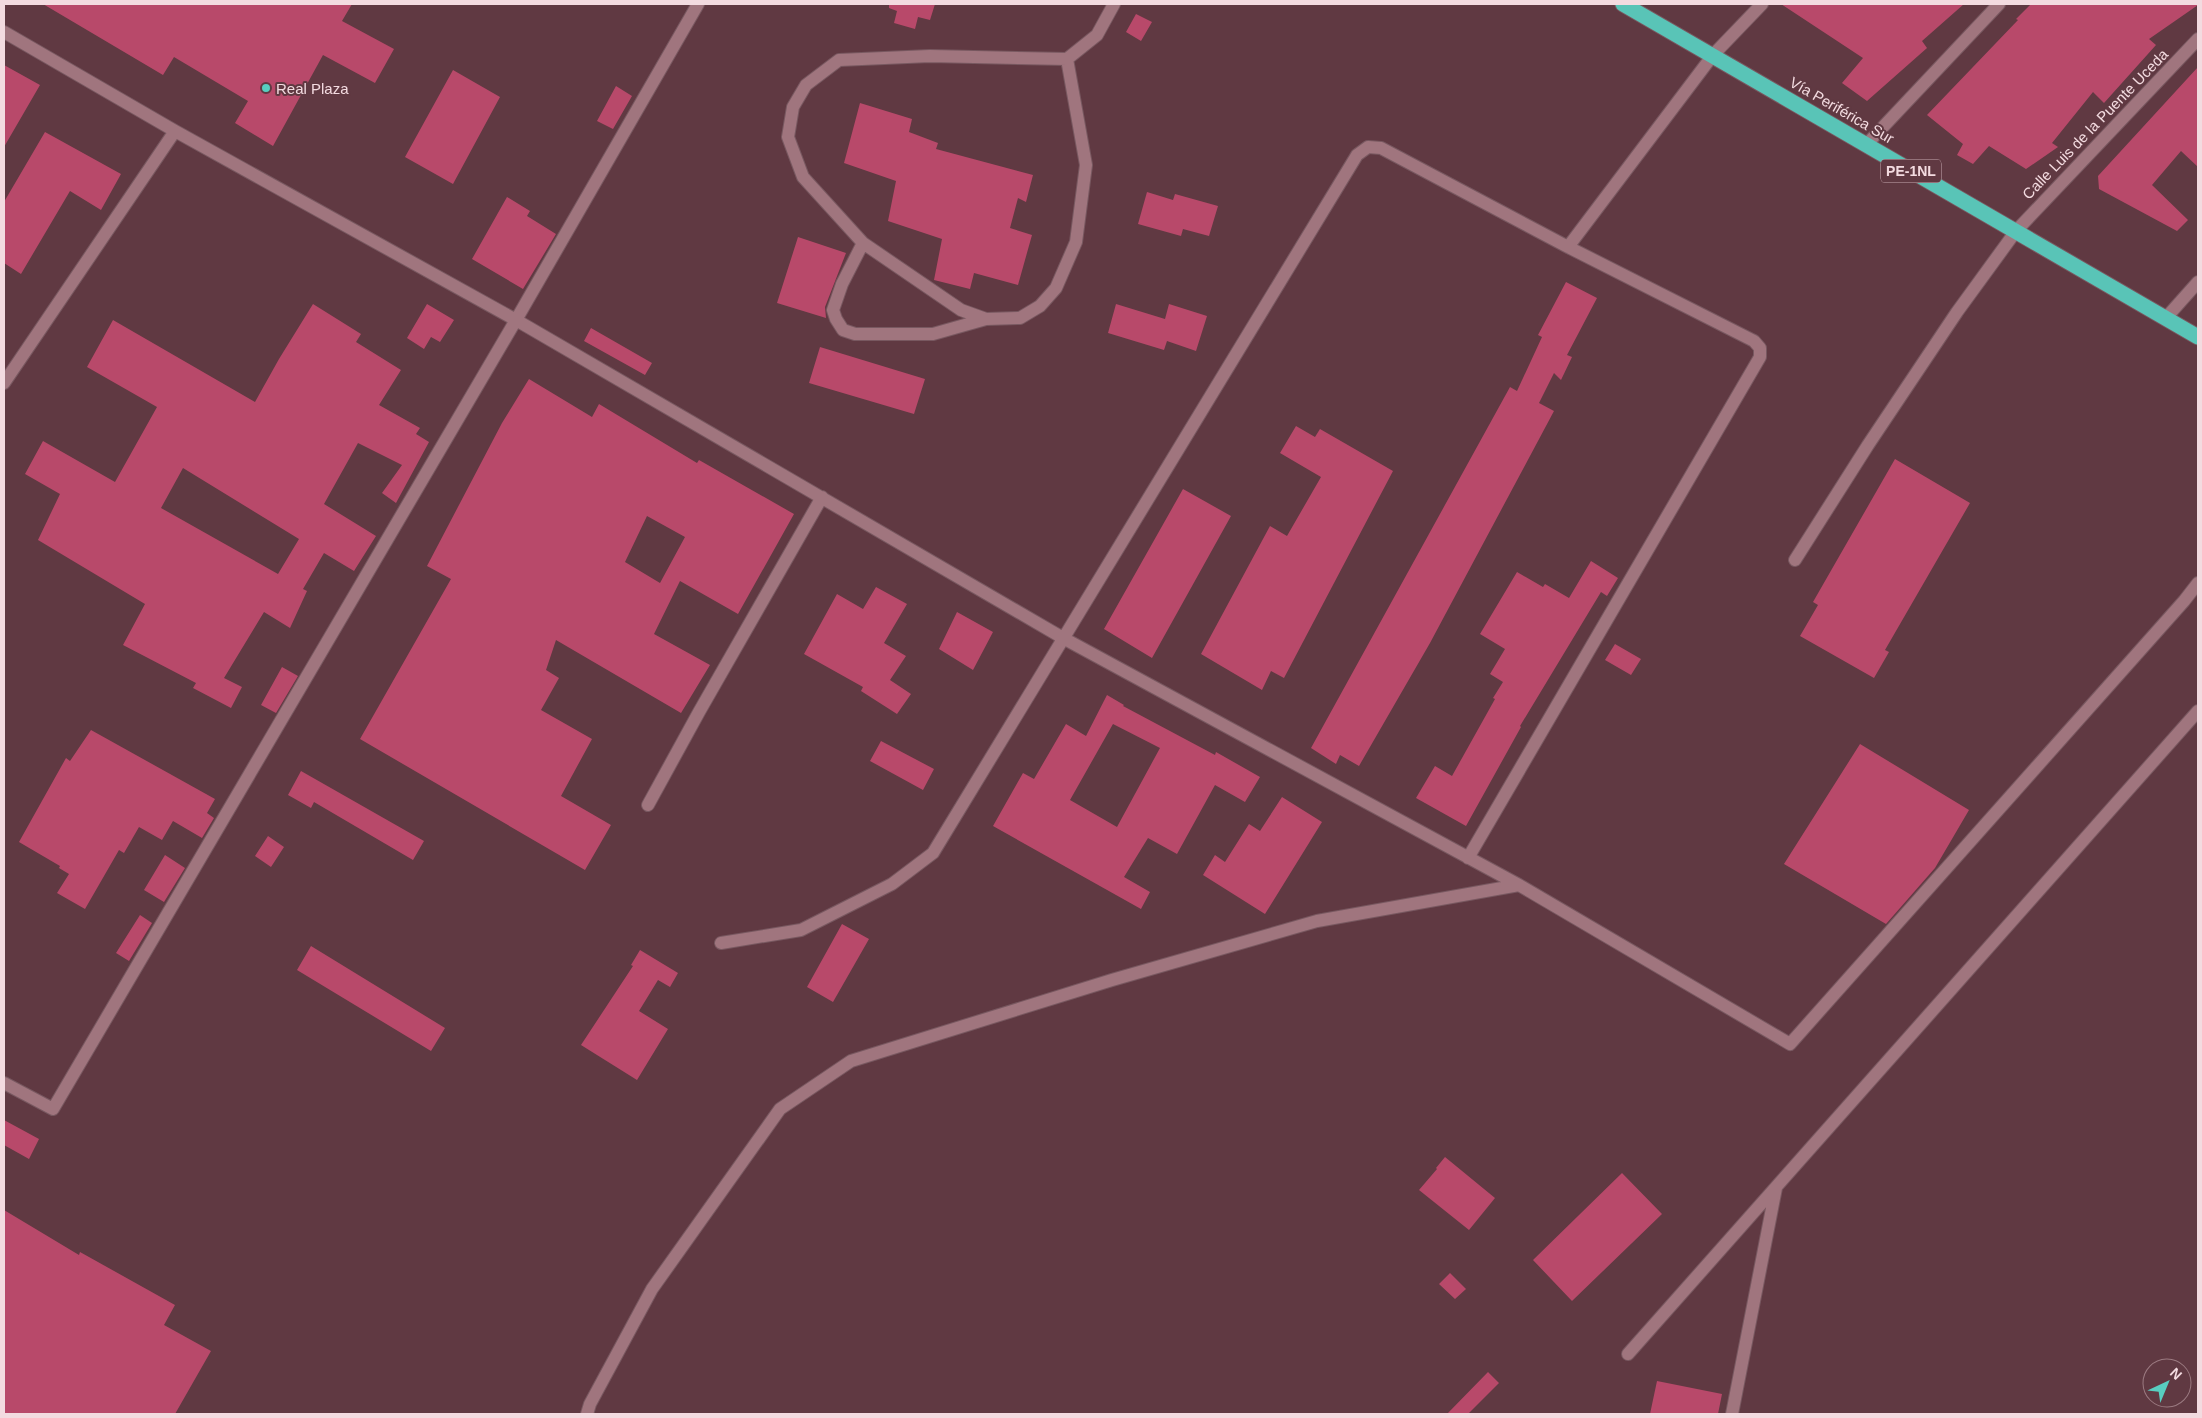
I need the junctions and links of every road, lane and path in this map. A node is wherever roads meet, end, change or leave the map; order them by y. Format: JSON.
{"nodes":[{"id":1,"x":698,"y":4,"type":"edge"},
{"id":2,"x":1114,"y":4,"type":"edge"},
{"id":3,"x":1623,"y":4,"type":"edge"},
{"id":4,"x":1762,"y":4,"type":"edge"},
{"id":5,"x":1999,"y":4,"type":"edge"},
{"id":6,"x":4,"y":32,"type":"edge"},
{"id":7,"x":2198,"y":39,"type":"edge"},
{"id":8,"x":1713,"y":55,"type":"junction"},
{"id":9,"x":1067,"y":59,"type":"junction"},
{"id":10,"x":175,"y":131,"type":"junction"},
{"id":11,"x":1866,"y":145,"type":"junction"},
{"id":12,"x":2016,"y":231,"type":"junction"},
{"id":13,"x":863,"y":242,"type":"junction"},
{"id":14,"x":1568,"y":247,"type":"junction"},
{"id":15,"x":2198,"y":282,"type":"edge"},
{"id":16,"x":986,"y":319,"type":"junction"},
{"id":17,"x":2165,"y":319,"type":"junction"},
{"id":18,"x":516,"y":320,"type":"junction"},
{"id":19,"x":2198,"y":338,"type":"edge"},
{"id":20,"x":4,"y":383,"type":"edge"},
{"id":21,"x":822,"y":497,"type":"junction"},
{"id":22,"x":1795,"y":560,"type":"dead end"},
{"id":23,"x":2198,"y":583,"type":"edge"},
{"id":24,"x":1063,"y":638,"type":"junction"},
{"id":25,"x":2198,"y":711,"type":"edge"},
{"id":26,"x":648,"y":805,"type":"dead end"},
{"id":27,"x":1468,"y":858,"type":"junction"},
{"id":28,"x":1518,"y":885,"type":"junction"},
{"id":29,"x":721,"y":943,"type":"dead end"},
{"id":30,"x":4,"y":1083,"type":"edge"},
{"id":31,"x":1776,"y":1188,"type":"junction"},
{"id":32,"x":1628,"y":1354,"type":"dead end"},
{"id":33,"x":587,"y":1414,"type":"edge"},
{"id":34,"x":1732,"y":1414,"type":"edge"}],
"edges":[{"from":1,"to":18,"type":"street"},
{"from":2,"to":9,"type":"street"},
{"from":3,"to":8,"type":"highway","name":"Vía Periférica Sur","number":"PE-1NL"},
{"from":4,"to":8,"type":"street"},
{"from":5,"to":11,"type":"street"},
{"from":6,"to":10,"type":"street"},
{"from":7,"to":12,"type":"street","name":"Calle Luis de la Puente Uceda"},
{"from":8,"to":11,"type":"highway","name":"Vía Periférica Sur","number":"PE-1NL"},
{"from":8,"to":14,"type":"street"},
{"from":9,"to":13,"type":"street"},
{"from":9,"to":16,"type":"street"},
{"from":10,"to":18,"type":"street"},
{"from":10,"to":20,"type":"street"},
{"from":11,"to":12,"type":"highway","name":"Vía Periférica Sur","number":"PE-1NL"},
{"from":12,"to":17,"type":"highway","name":"Vía Periférica Sur","number":"PE-1NL"},
{"from":12,"to":22,"type":"street","name":"Calle Luis de la Puente Uceda"},
{"from":13,"to":16,"type":"street"},
{"from":13,"to":16,"type":"street"},
{"from":14,"to":24,"type":"street"},
{"from":14,"to":27,"type":"street"},
{"from":15,"to":17,"type":"street"},
{"from":17,"to":19,"type":"highway","name":"Vía Periférica Sur","number":"PE-1NL"},
{"from":18,"to":21,"type":"street"},
{"from":18,"to":30,"type":"street"},
{"from":21,"to":24,"type":"street"},
{"from":21,"to":26,"type":"street"},
{"from":23,"to":28,"type":"street"},
{"from":24,"to":27,"type":"street"},
{"from":24,"to":29,"type":"street"},
{"from":25,"to":31,"type":"street"},
{"from":27,"to":28,"type":"street"},
{"from":28,"to":33,"type":"street"},
{"from":31,"to":32,"type":"street"},
{"from":31,"to":34,"type":"street"}]}
